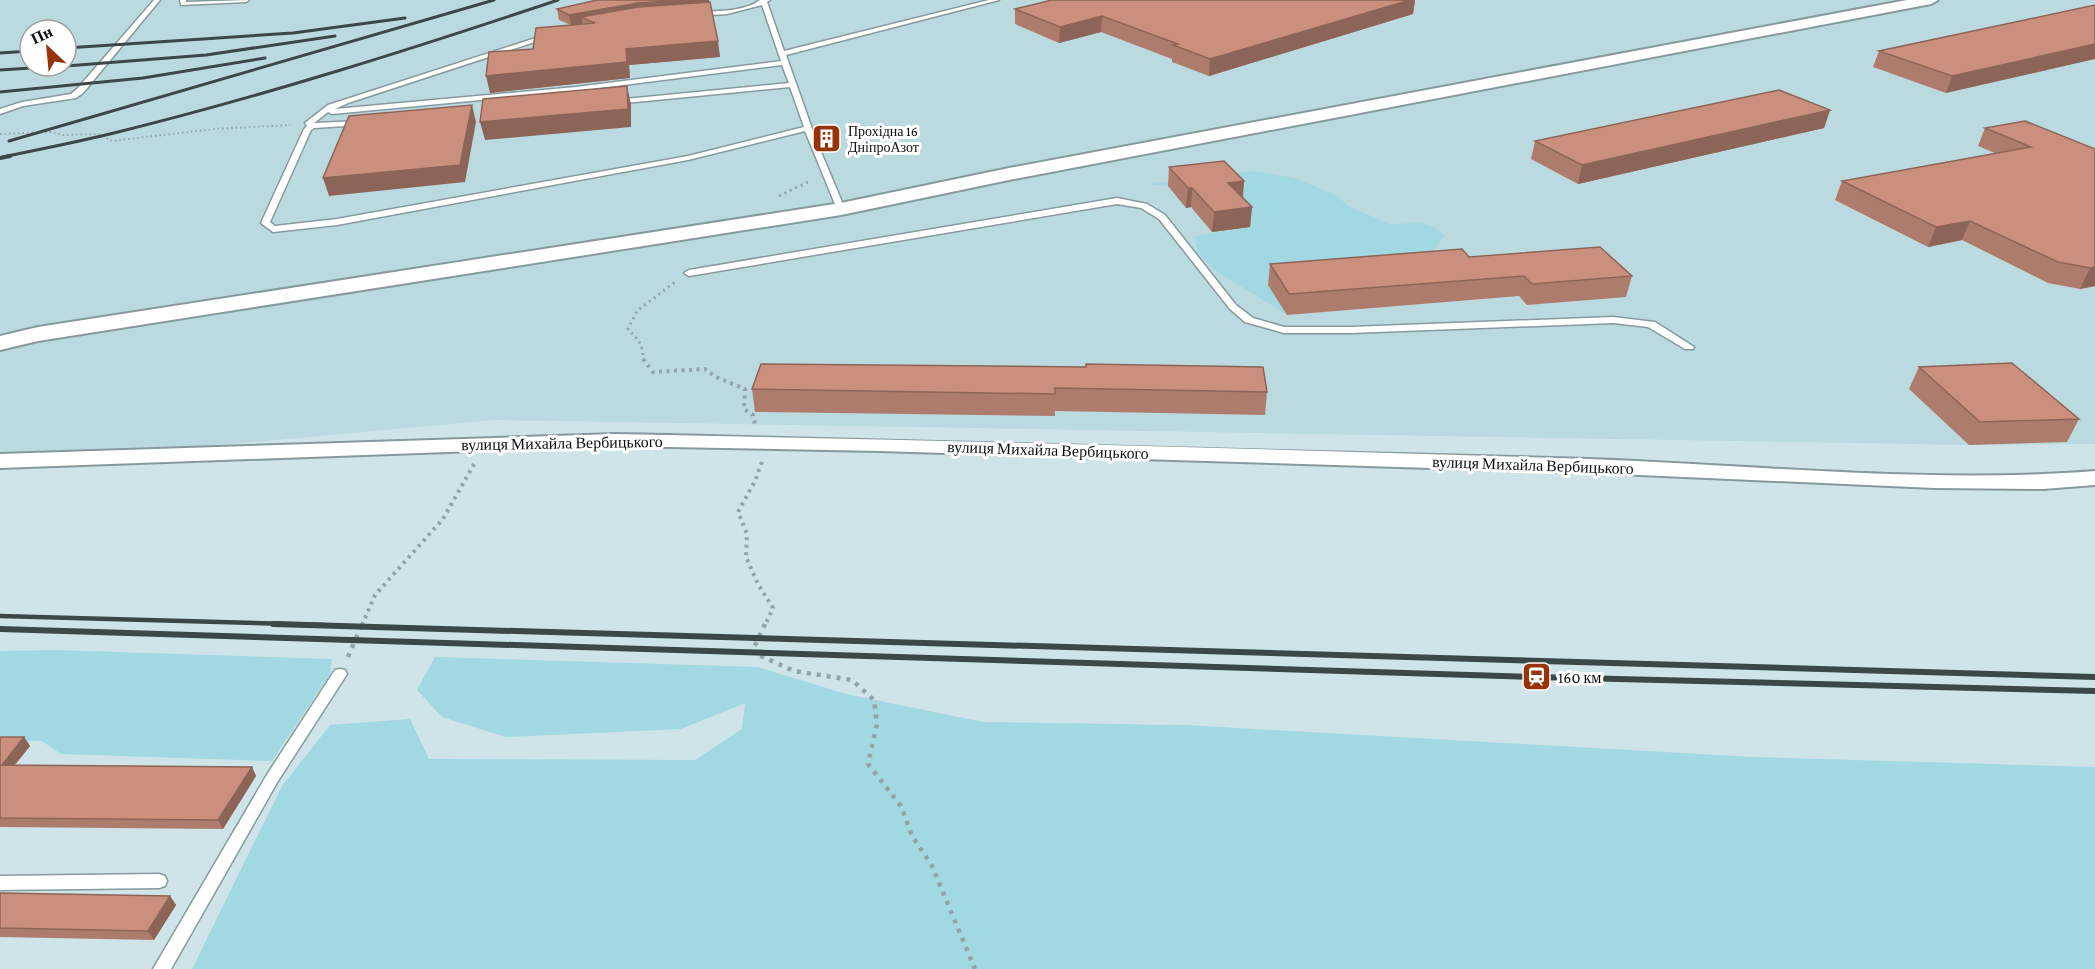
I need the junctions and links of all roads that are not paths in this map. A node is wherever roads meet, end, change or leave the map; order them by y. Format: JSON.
{"nodes":[{"id":1,"x":157,"y":0,"type":"edge"},
{"id":2,"x":183,"y":0,"type":"edge"},
{"id":3,"x":246,"y":0,"type":"edge"},
{"id":4,"x":764,"y":0,"type":"edge"},
{"id":5,"x":996,"y":0,"type":"edge"},
{"id":6,"x":1931,"y":0,"type":"edge"},
{"id":7,"x":686,"y":14,"type":"edge"},
{"id":8,"x":559,"y":32,"type":"edge"},
{"id":9,"x":781,"y":54,"type":"junction"},
{"id":10,"x":785,"y":63,"type":"junction"},
{"id":11,"x":793,"y":85,"type":"junction"},
{"id":12,"x":602,"y":104,"type":"edge"},
{"id":13,"x":331,"y":107,"type":"junction"},
{"id":14,"x":0,"y":112,"type":"edge"},
{"id":15,"x":374,"y":123,"type":"edge"},
{"id":16,"x":310,"y":124,"type":"junction"},
{"id":17,"x":808,"y":128,"type":"junction"},
{"id":18,"x":841,"y":209,"type":"junction"},
{"id":19,"x":689,"y":273,"type":"road end"},
{"id":20,"x":0,"y":343,"type":"edge"},
{"id":21,"x":1689,"y":346,"type":"dead end"},
{"id":22,"x":0,"y":461,"type":"edge"},
{"id":23,"x":2095,"y":478,"type":"edge"},
{"id":24,"x":340,"y":674,"type":"road end"},
{"id":25,"x":159,"y":881,"type":"dead end"},
{"id":26,"x":0,"y":883,"type":"edge"},
{"id":27,"x":162,"y":969,"type":"edge"}],
"edges":[{"from":1,"to":14,"type":"lane"},
{"from":2,"to":3,"type":"lane"},
{"from":4,"to":7,"type":"lane"},
{"from":4,"to":9,"type":"lane"},
{"from":5,"to":9,"type":"lane"},
{"from":6,"to":18,"type":"street"},
{"from":8,"to":13,"type":"lane"},
{"from":9,"to":10,"type":"lane"},
{"from":10,"to":11,"type":"lane"},
{"from":10,"to":13,"type":"lane"},
{"from":11,"to":12,"type":"lane"},
{"from":11,"to":17,"type":"lane"},
{"from":13,"to":16,"type":"lane"},
{"from":15,"to":16,"type":"lane"},
{"from":16,"to":17,"type":"lane"},
{"from":17,"to":18,"type":"lane"},
{"from":18,"to":20,"type":"street"},
{"from":19,"to":21,"type":"lane"},
{"from":22,"to":23,"type":"street","name":"вулиця Михайла Вербицького"},
{"from":24,"to":27,"type":"lane"},
{"from":25,"to":26,"type":"lane"}]}
